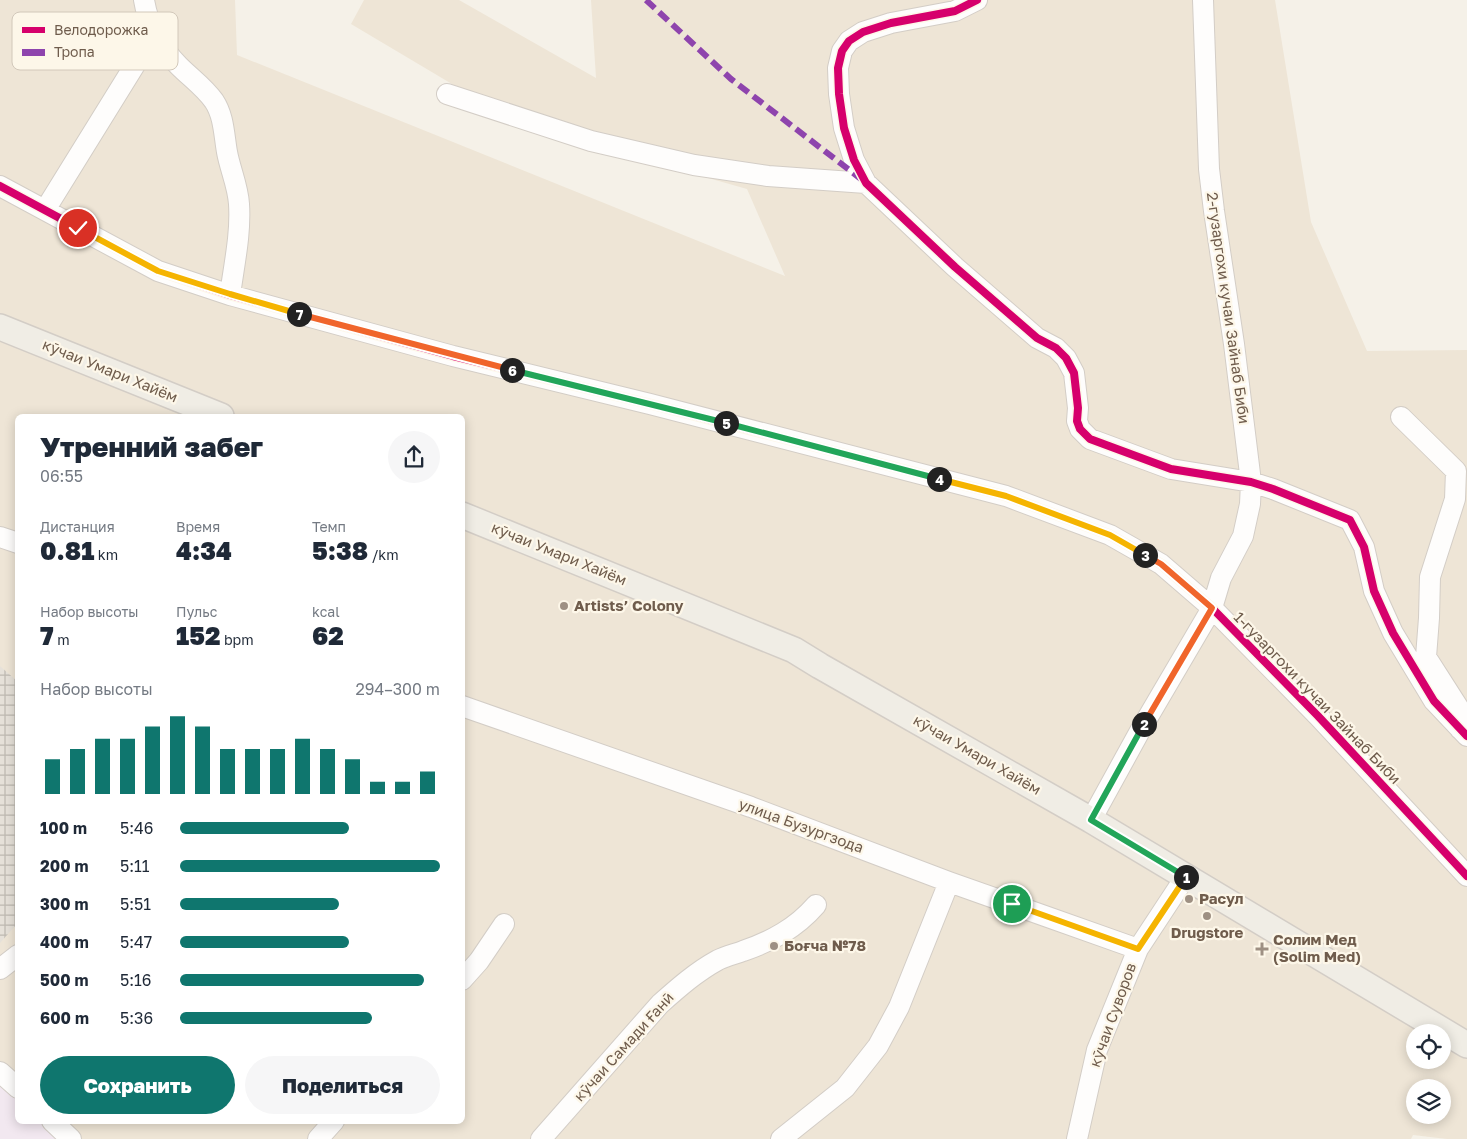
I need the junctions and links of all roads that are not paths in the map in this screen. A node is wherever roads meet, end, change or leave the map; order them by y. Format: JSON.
{"nodes":[{"id":1,"x":144,"y":0,"type":"edge"},
{"id":2,"x":977,"y":0,"type":"edge"},
{"id":3,"x":1203,"y":0,"type":"edge"},
{"id":4,"x":148,"y":12,"type":"edge"},
{"id":5,"x":178,"y":65,"type":"edge"},
{"id":6,"x":132,"y":70,"type":"edge"},
{"id":7,"x":447,"y":94,"type":"dead end"},
{"id":8,"x":866,"y":183,"type":"junction"},
{"id":9,"x":0,"y":186,"type":"edge"},
{"id":10,"x":45,"y":210,"type":"junction"},
{"id":11,"x":230,"y":294,"type":"junction"},
{"id":12,"x":0,"y":326,"type":"edge"},
{"id":13,"x":215,"y":414,"type":"edge"},
{"id":14,"x":1401,"y":417,"type":"dead end"},
{"id":15,"x":1251,"y":482,"type":"junction"},
{"id":16,"x":465,"y":516,"type":"edge"},
{"id":17,"x":0,"y":537,"type":"edge"},
{"id":18,"x":15,"y":542,"type":"edge"},
{"id":19,"x":1212,"y":608,"type":"junction"},
{"id":20,"x":465,"y":707,"type":"edge"},
{"id":21,"x":1464,"y":733,"type":"edge"},
{"id":22,"x":1091,"y":820,"type":"junction"},
{"id":23,"x":1186,"y":876,"type":"junction"},
{"id":24,"x":1467,"y":876,"type":"edge"},
{"id":25,"x":950,"y":882,"type":"junction"},
{"id":26,"x":816,"y":905,"type":"dead end"},
{"id":27,"x":504,"y":924,"type":"dead end"},
{"id":28,"x":1138,"y":949,"type":"junction"},
{"id":29,"x":15,"y":957,"type":"edge"},
{"id":30,"x":0,"y":969,"type":"edge"},
{"id":31,"x":465,"y":977,"type":"edge"},
{"id":32,"x":1467,"y":1045,"type":"edge"},
{"id":33,"x":0,"y":1072,"type":"edge"},
{"id":34,"x":15,"y":1085,"type":"edge"},
{"id":35,"x":55,"y":1124,"type":"edge"},
{"id":36,"x":331,"y":1124,"type":"edge"},
{"id":37,"x":71,"y":1139,"type":"edge"},
{"id":38,"x":318,"y":1139,"type":"edge"},
{"id":39,"x":541,"y":1139,"type":"edge"},
{"id":40,"x":781,"y":1139,"type":"edge"},
{"id":41,"x":1077,"y":1139,"type":"edge"}],
"edges":[{"from":1,"to":4,"type":"street"},
{"from":2,"to":8,"type":"street"},
{"from":3,"to":15,"type":"street","name":"2-гузаргохи кучаи Зайнаб Биби"},
{"from":5,"to":11,"type":"street"},
{"from":6,"to":10,"type":"street"},
{"from":7,"to":8,"type":"street"},
{"from":8,"to":15,"type":"street"},
{"from":9,"to":10,"type":"street","name":"1-гузаргохи кучаи Зайнаб Биби"},
{"from":10,"to":11,"type":"street","name":"1-гузаргохи кучаи Зайнаб Биби"},
{"from":11,"to":19,"type":"street","name":"1-гузаргохи кучаи Зайнаб Биби"},
{"from":12,"to":13,"type":"main road","name":"кӯчаи Умари Хайём"},
{"from":14,"to":21,"type":"street"},
{"from":15,"to":19,"type":"street","name":"2-гузаргохи кучаи Зайнаб Биби"},
{"from":15,"to":21,"type":"street"},
{"from":16,"to":22,"type":"main road","name":"кӯчаи Умари Хайём"},
{"from":17,"to":18,"type":"street"},
{"from":19,"to":22,"type":"street","name":"2-гузаргохи кучаи Зайнаб Биби"},
{"from":19,"to":24,"type":"street","name":"1-гузаргохи кучаи Зайнаб Биби"},
{"from":20,"to":25,"type":"street","name":"улица Бузургзода"},
{"from":22,"to":23,"type":"main road","name":"кӯчаи Умари Хайём"},
{"from":23,"to":28,"type":"street","name":"кӯчаи Суворов"},
{"from":23,"to":32,"type":"main road","name":"кӯчаи Умари Хайём"},
{"from":25,"to":28,"type":"street","name":"улица Бузургзода"},
{"from":25,"to":40,"type":"street"},
{"from":26,"to":39,"type":"street","name":"кӯчаи Самади Ғанӣ"},
{"from":27,"to":31,"type":"street"},
{"from":28,"to":41,"type":"street","name":"кӯчаи Суворов"},
{"from":29,"to":30,"type":"street"},
{"from":33,"to":34,"type":"street"},
{"from":35,"to":37,"type":"street"},
{"from":36,"to":38,"type":"street"}]}
